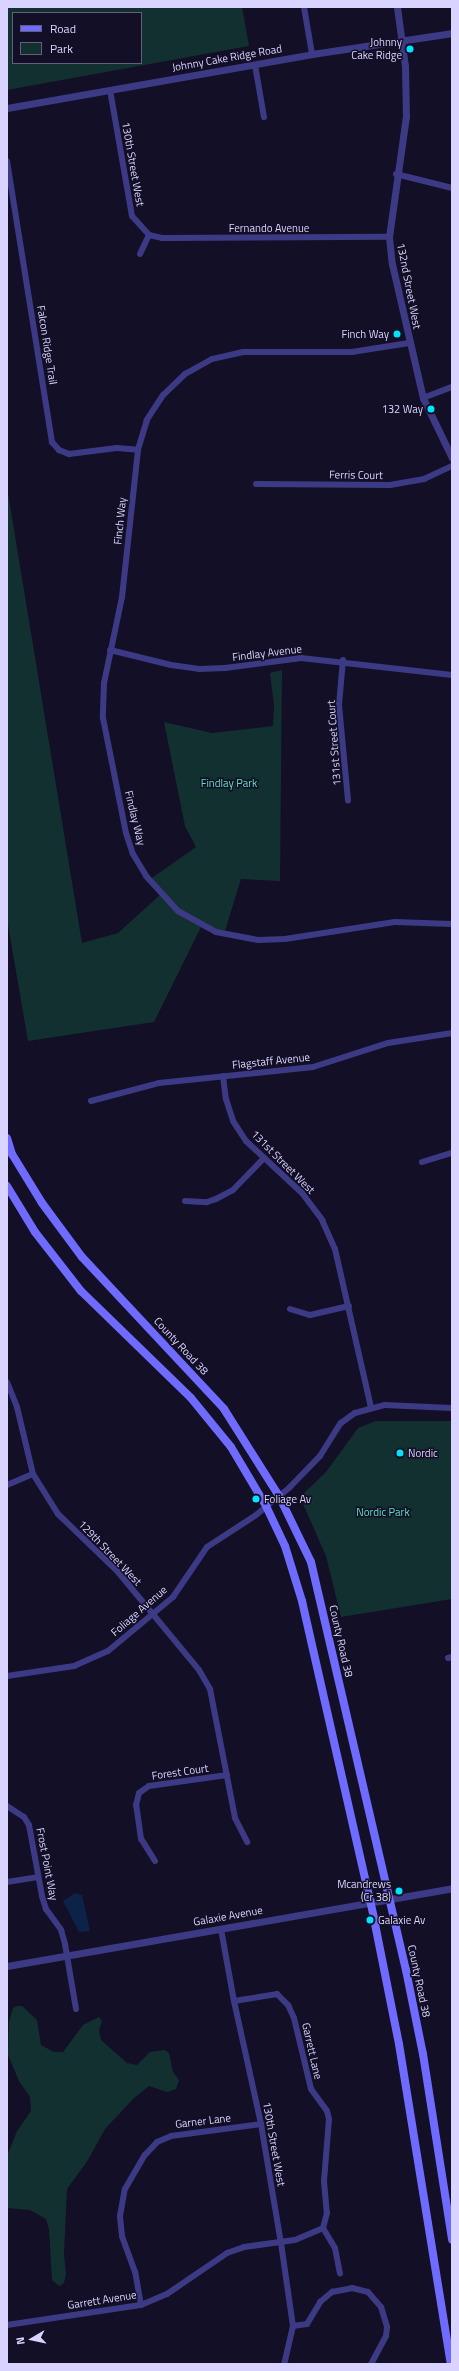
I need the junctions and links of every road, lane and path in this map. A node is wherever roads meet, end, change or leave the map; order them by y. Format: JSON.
{"nodes":[{"id":1,"x":304,"y":7,"type":"edge"},
{"id":2,"x":397,"y":7,"type":"edge"},
{"id":3,"x":452,"y":34,"type":"edge"},
{"id":4,"x":400,"y":40,"type":"junction"},
{"id":5,"x":312,"y":54,"type":"junction"},
{"id":6,"x":255,"y":65,"type":"junction"},
{"id":7,"x":110,"y":90,"type":"junction"},
{"id":8,"x":7,"y":108,"type":"edge"},
{"id":9,"x":264,"y":117,"type":"dead end"},
{"id":10,"x":7,"y":161,"type":"edge"},
{"id":11,"x":396,"y":174,"type":"junction"},
{"id":12,"x":452,"y":188,"type":"edge"},
{"id":13,"x":149,"y":236,"type":"junction"},
{"id":14,"x":389,"y":237,"type":"junction"},
{"id":15,"x":140,"y":254,"type":"dead end"},
{"id":16,"x":409,"y":343,"type":"junction"},
{"id":17,"x":452,"y":387,"type":"edge"},
{"id":18,"x":424,"y":398,"type":"junction"},
{"id":19,"x":138,"y":450,"type":"junction"},
{"id":20,"x":452,"y":458,"type":"edge"},
{"id":21,"x":452,"y":466,"type":"edge"},
{"id":22,"x":256,"y":484,"type":"dead end"},
{"id":23,"x":110,"y":650,"type":"junction"},
{"id":24,"x":343,"y":660,"type":"junction"},
{"id":25,"x":452,"y":674,"type":"edge"},
{"id":26,"x":348,"y":801,"type":"dead end"},
{"id":27,"x":452,"y":924,"type":"edge"},
{"id":28,"x":452,"y":1033,"type":"edge"},
{"id":29,"x":223,"y":1076,"type":"junction"},
{"id":30,"x":91,"y":1101,"type":"dead end"},
{"id":31,"x":7,"y":1138,"type":"edge"},
{"id":32,"x":452,"y":1153,"type":"edge"},
{"id":33,"x":264,"y":1158,"type":"junction"},
{"id":34,"x":422,"y":1162,"type":"dead end"},
{"id":35,"x":7,"y":1186,"type":"edge"},
{"id":36,"x":185,"y":1201,"type":"dead end"},
{"id":37,"x":349,"y":1306,"type":"junction"},
{"id":38,"x":290,"y":1309,"type":"dead end"},
{"id":39,"x":7,"y":1382,"type":"edge"},
{"id":40,"x":371,"y":1407,"type":"junction"},
{"id":41,"x":452,"y":1408,"type":"edge"},
{"id":42,"x":33,"y":1474,"type":"junction"},
{"id":43,"x":7,"y":1485,"type":"edge"},
{"id":44,"x":279,"y":1496,"type":"junction"},
{"id":45,"x":266,"y":1506,"type":"junction"},
{"id":46,"x":153,"y":1614,"type":"junction"},
{"id":47,"x":7,"y":1676,"type":"edge"},
{"id":48,"x":227,"y":1775,"type":"junction"},
{"id":49,"x":7,"y":1806,"type":"edge"},
{"id":50,"x":247,"y":1842,"type":"dead end"},
{"id":51,"x":155,"y":1860,"type":"dead end"},
{"id":52,"x":38,"y":1877,"type":"junction"},
{"id":53,"x":7,"y":1882,"type":"edge"},
{"id":54,"x":452,"y":1888,"type":"edge"},
{"id":55,"x":390,"y":1899,"type":"junction"},
{"id":56,"x":370,"y":1903,"type":"junction"},
{"id":57,"x":221,"y":1929,"type":"junction"},
{"id":58,"x":67,"y":1956,"type":"junction"},
{"id":59,"x":7,"y":1966,"type":"edge"},
{"id":60,"x":234,"y":2001,"type":"junction"},
{"id":61,"x":76,"y":2009,"type":"dead end"},
{"id":62,"x":261,"y":2124,"type":"junction"},
{"id":63,"x":323,"y":2228,"type":"junction"},
{"id":64,"x":452,"y":2240,"type":"edge"},
{"id":65,"x":281,"y":2242,"type":"junction"},
{"id":66,"x":340,"y":2274,"type":"dead end"},
{"id":67,"x":141,"y":2305,"type":"junction"},
{"id":68,"x":7,"y":2325,"type":"edge"},
{"id":69,"x":293,"y":2326,"type":"junction"},
{"id":70,"x":284,"y":2364,"type":"edge"},
{"id":71,"x":371,"y":2364,"type":"edge"},
{"id":72,"x":451,"y":2364,"type":"edge"}],
"edges":[{"from":1,"to":5,"type":"street"},
{"from":2,"to":4,"type":"street","name":"132nd Street West"},
{"from":3,"to":4,"type":"street","name":"Johnny Cake Ridge Road"},
{"from":4,"to":5,"type":"street","name":"Johnny Cake Ridge Road"},
{"from":4,"to":11,"type":"street","name":"132nd Street West"},
{"from":5,"to":6,"type":"street","name":"Johnny Cake Ridge Road"},
{"from":6,"to":7,"type":"street","name":"Johnny Cake Ridge Road"},
{"from":6,"to":9,"type":"street"},
{"from":7,"to":8,"type":"street","name":"Johnny Cake Ridge Road"},
{"from":7,"to":13,"type":"street","name":"130th Street West"},
{"from":10,"to":19,"type":"street","name":"Falcon Ridge Trail"},
{"from":11,"to":12,"type":"street"},
{"from":11,"to":14,"type":"street","name":"132nd Street West"},
{"from":13,"to":14,"type":"street","name":"Fernando Avenue"},
{"from":13,"to":15,"type":"street"},
{"from":14,"to":16,"type":"street","name":"132nd Street West"},
{"from":16,"to":18,"type":"street","name":"132nd Street West"},
{"from":16,"to":19,"type":"street","name":"Finch Way"},
{"from":17,"to":18,"type":"street"},
{"from":18,"to":20,"type":"street","name":"132nd Street West"},
{"from":19,"to":23,"type":"street","name":"Finch Way"},
{"from":21,"to":22,"type":"street","name":"Ferris Court"},
{"from":23,"to":24,"type":"street","name":"Findlay Avenue"},
{"from":23,"to":27,"type":"street","name":"Findlay Way"},
{"from":24,"to":25,"type":"street","name":"Findlay Avenue"},
{"from":24,"to":26,"type":"street","name":"131st Street Court"},
{"from":28,"to":29,"type":"street","name":"Flagstaff Avenue"},
{"from":29,"to":30,"type":"street","name":"Flagstaff Avenue"},
{"from":29,"to":33,"type":"street","name":"131st Street West"},
{"from":31,"to":44,"type":"main road","name":"County Road 38"},
{"from":32,"to":34,"type":"street"},
{"from":33,"to":36,"type":"street"},
{"from":33,"to":37,"type":"street","name":"131st Street West"},
{"from":35,"to":45,"type":"main road"},
{"from":37,"to":38,"type":"street"},
{"from":37,"to":40,"type":"street","name":"131st Street West"},
{"from":39,"to":42,"type":"street","name":"129th Street West"},
{"from":40,"to":41,"type":"street","name":"Foliage Avenue"},
{"from":40,"to":44,"type":"street","name":"Foliage Avenue"},
{"from":42,"to":43,"type":"street"},
{"from":42,"to":46,"type":"street","name":"129th Street West"},
{"from":44,"to":45,"type":"street","name":"Foliage Avenue"},
{"from":44,"to":55,"type":"main road","name":"County Road 38"},
{"from":45,"to":46,"type":"street","name":"Foliage Avenue"},
{"from":45,"to":56,"type":"main road"},
{"from":46,"to":47,"type":"street","name":"Foliage Avenue"},
{"from":46,"to":48,"type":"street","name":"129th Street West"},
{"from":48,"to":50,"type":"street","name":"129th Street West"},
{"from":48,"to":51,"type":"street","name":"Forest Court"},
{"from":49,"to":52,"type":"street","name":"Frost Point Way"},
{"from":52,"to":53,"type":"street"},
{"from":52,"to":58,"type":"street","name":"Frost Point Way"},
{"from":54,"to":55,"type":"street","name":"Galaxie Avenue"},
{"from":55,"to":56,"type":"street","name":"Galaxie Avenue"},
{"from":55,"to":64,"type":"main road","name":"County Road 38"},
{"from":56,"to":57,"type":"street","name":"Galaxie Avenue"},
{"from":56,"to":72,"type":"main road"},
{"from":57,"to":58,"type":"street","name":"Galaxie Avenue"},
{"from":57,"to":60,"type":"street","name":"130th Street West"},
{"from":58,"to":59,"type":"street","name":"Galaxie Avenue"},
{"from":58,"to":61,"type":"street","name":"Frost Point Way"},
{"from":60,"to":62,"type":"street","name":"130th Street West"},
{"from":60,"to":63,"type":"street","name":"Garrett Lane"},
{"from":62,"to":65,"type":"street","name":"130th Street West"},
{"from":62,"to":67,"type":"street","name":"Garner Lane"},
{"from":63,"to":65,"type":"street","name":"Garrett Avenue"},
{"from":63,"to":66,"type":"street"},
{"from":65,"to":67,"type":"street","name":"Garrett Avenue"},
{"from":65,"to":69,"type":"street","name":"130th Street West"},
{"from":67,"to":68,"type":"street","name":"Garrett Avenue"},
{"from":69,"to":70,"type":"street","name":"130th Street West"},
{"from":69,"to":71,"type":"street"}]}
